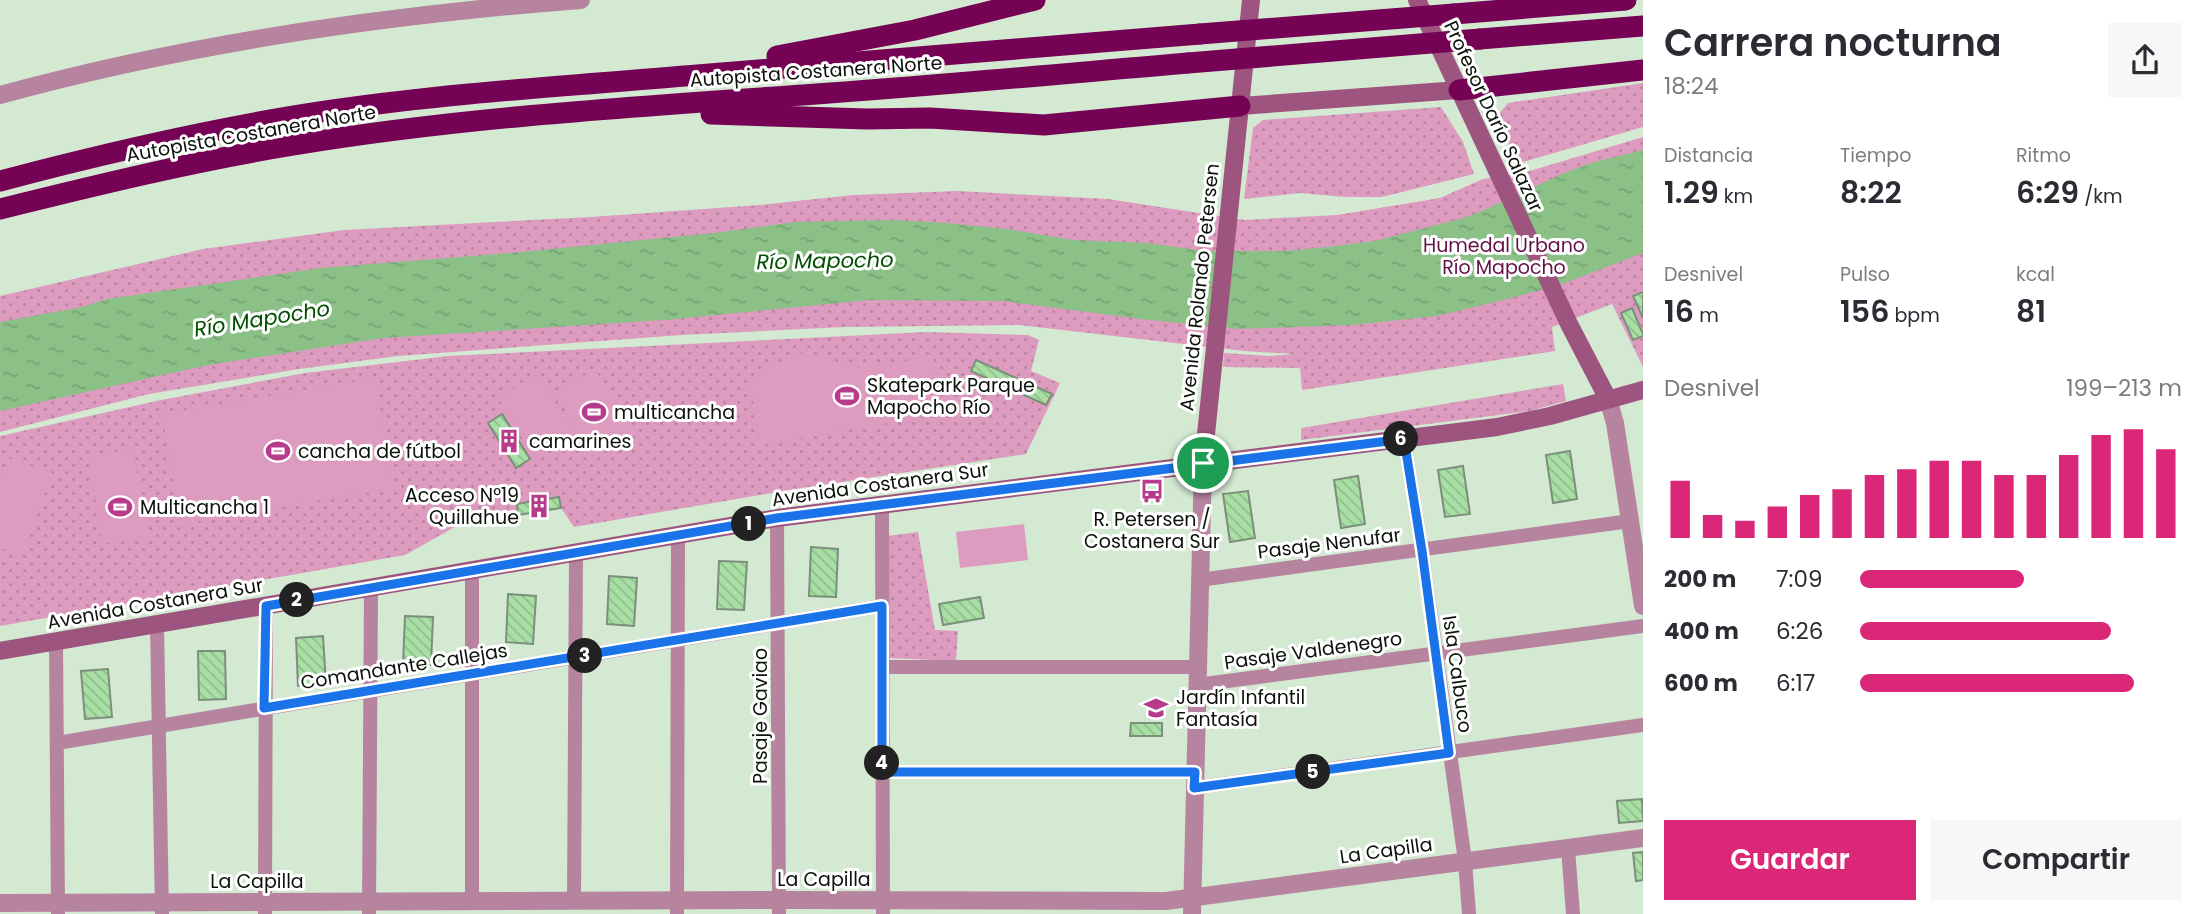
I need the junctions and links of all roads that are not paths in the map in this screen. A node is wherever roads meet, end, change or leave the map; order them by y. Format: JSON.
{"nodes":[{"id":1,"x":581,"y":0,"type":"edge"},
{"id":2,"x":1035,"y":0,"type":"edge"},
{"id":3,"x":1251,"y":0,"type":"edge"},
{"id":4,"x":1417,"y":0,"type":"edge"},
{"id":5,"x":1626,"y":0,"type":"edge"},
{"id":6,"x":1643,"y":26,"type":"edge"},
{"id":7,"x":1643,"y":70,"type":"edge"},
{"id":8,"x":642,"y":80,"type":"junction"},
{"id":9,"x":1459,"y":90,"type":"junction"},
{"id":10,"x":0,"y":95,"type":"edge"},
{"id":11,"x":1240,"y":106,"type":"junction"},
{"id":12,"x":625,"y":108,"type":"junction"},
{"id":13,"x":0,"y":181,"type":"edge"},
{"id":14,"x":0,"y":209,"type":"edge"},
{"id":15,"x":1643,"y":390,"type":"edge"},
{"id":16,"x":1608,"y":399,"type":"junction"},
{"id":17,"x":1404,"y":439,"type":"junction"},
{"id":18,"x":1203,"y":463,"type":"junction"},
{"id":19,"x":882,"y":503,"type":"junction"},
{"id":20,"x":777,"y":518,"type":"junction"},
{"id":21,"x":1630,"y":521,"type":"junction"},
{"id":22,"x":678,"y":535,"type":"junction"},
{"id":23,"x":1422,"y":551,"type":"junction"},
{"id":24,"x":576,"y":553,"type":"junction"},
{"id":25,"x":472,"y":570,"type":"junction"},
{"id":26,"x":1199,"y":580,"type":"junction"},
{"id":27,"x":371,"y":588,"type":"junction"},
{"id":28,"x":266,"y":606,"type":"junction"},
{"id":29,"x":882,"y":606,"type":"junction"},
{"id":30,"x":1643,"y":606,"type":"edge"},
{"id":31,"x":779,"y":623,"type":"junction"},
{"id":32,"x":157,"y":624,"type":"junction"},
{"id":33,"x":1643,"y":626,"type":"edge"},
{"id":34,"x":678,"y":640,"type":"junction"},
{"id":35,"x":56,"y":642,"type":"junction"},
{"id":36,"x":0,"y":651,"type":"edge"},
{"id":37,"x":1435,"y":653,"type":"junction"},
{"id":38,"x":576,"y":657,"type":"junction"},
{"id":39,"x":882,"y":667,"type":"junction"},
{"id":40,"x":472,"y":674,"type":"junction"},
{"id":41,"x":1197,"y":676,"type":"junction"},
{"id":42,"x":371,"y":691,"type":"junction"},
{"id":43,"x":264,"y":708,"type":"junction"},
{"id":44,"x":160,"y":725,"type":"junction"},
{"id":45,"x":1643,"y":725,"type":"edge"},
{"id":46,"x":57,"y":743,"type":"junction"},
{"id":47,"x":1449,"y":753,"type":"junction"},
{"id":48,"x":882,"y":772,"type":"junction"},
{"id":49,"x":1195,"y":780,"type":"junction"},
{"id":50,"x":1643,"y":838,"type":"edge"},
{"id":51,"x":1568,"y":848,"type":"junction"},
{"id":52,"x":1465,"y":861,"type":"junction"},
{"id":53,"x":472,"y":901,"type":"junction"},
{"id":54,"x":574,"y":901,"type":"junction"},
{"id":55,"x":0,"y":903,"type":"edge"},
{"id":56,"x":1192,"y":906,"type":"edge"},
{"id":57,"x":677,"y":907,"type":"edge"},
{"id":58,"x":779,"y":907,"type":"edge"},
{"id":59,"x":883,"y":907,"type":"edge"},
{"id":60,"x":162,"y":908,"type":"edge"},
{"id":61,"x":265,"y":908,"type":"edge"},
{"id":62,"x":369,"y":908,"type":"edge"},
{"id":63,"x":58,"y":909,"type":"edge"},
{"id":64,"x":1469,"y":914,"type":"edge"},
{"id":65,"x":1573,"y":914,"type":"edge"}],
"edges":[{"from":1,"to":10,"type":"street"},
{"from":2,"to":8,"type":"highway"},
{"from":3,"to":11,"type":"main road","name":"Avenida Rolando Petersen"},
{"from":4,"to":9,"type":"main road","name":"Profesor Darío Salazar"},
{"from":5,"to":8,"type":"highway","name":"Autopista Costanera Norte","bridge":true},
{"from":6,"to":12,"type":"highway","name":"Autopista Costanera Norte","bridge":true},
{"from":7,"to":9,"type":"highway"},
{"from":8,"to":13,"type":"highway","name":"Autopista Costanera Norte"},
{"from":9,"to":11,"type":"main road"},
{"from":9,"to":16,"type":"main road","name":"Profesor Darío Salazar"},
{"from":11,"to":12,"type":"highway"},
{"from":11,"to":18,"type":"main road","name":"Avenida Rolando Petersen"},
{"from":12,"to":14,"type":"highway","name":"Autopista Costanera Norte"},
{"from":15,"to":16,"type":"main road","name":"Avenida Costanera Sur"},
{"from":16,"to":17,"type":"main road","name":"Avenida Costanera Sur"},
{"from":16,"to":21,"type":"street","name":"Profesor Darío Salazar"},
{"from":17,"to":18,"type":"main road","name":"Avenida Costanera Sur"},
{"from":17,"to":23,"type":"street","name":"Isla Calbuco"},
{"from":18,"to":19,"type":"main road","name":"Avenida Costanera Sur"},
{"from":18,"to":26,"type":"street","name":"Avenida Rolando Petersen"},
{"from":19,"to":20,"type":"main road","name":"Avenida Costanera Sur"},
{"from":19,"to":29,"type":"street"},
{"from":20,"to":22,"type":"main road","name":"Avenida Costanera Sur"},
{"from":20,"to":31,"type":"street","name":"Pasaje Gaviao"},
{"from":21,"to":23,"type":"street","name":"Pasaje Nenufar"},
{"from":21,"to":30,"type":"street","name":"Profesor Darío Salazar"},
{"from":22,"to":24,"type":"main road","name":"Avenida Costanera Sur"},
{"from":22,"to":34,"type":"street"},
{"from":23,"to":26,"type":"street","name":"Pasaje Nenufar"},
{"from":23,"to":37,"type":"street","name":"Isla Calbuco"},
{"from":24,"to":25,"type":"main road","name":"Avenida Costanera Sur"},
{"from":24,"to":38,"type":"street"},
{"from":25,"to":27,"type":"main road","name":"Avenida Costanera Sur"},
{"from":25,"to":40,"type":"street"},
{"from":26,"to":41,"type":"street","name":"Avenida Rolando Petersen"},
{"from":27,"to":28,"type":"main road","name":"Avenida Costanera Sur"},
{"from":27,"to":42,"type":"street"},
{"from":28,"to":32,"type":"main road","name":"Avenida Costanera Sur"},
{"from":28,"to":43,"type":"street"},
{"from":29,"to":31,"type":"street","name":"Comandante Callejas"},
{"from":29,"to":39,"type":"street"},
{"from":31,"to":34,"type":"street","name":"Comandante Callejas"},
{"from":31,"to":58,"type":"street","name":"Pasaje Gaviao"},
{"from":32,"to":35,"type":"main road","name":"Avenida Costanera Sur"},
{"from":32,"to":44,"type":"street"},
{"from":33,"to":37,"type":"street","name":"Pasaje Valdenegro"},
{"from":34,"to":38,"type":"street","name":"Comandante Callejas"},
{"from":34,"to":57,"type":"street"},
{"from":35,"to":36,"type":"main road","name":"Avenida Costanera Sur"},
{"from":35,"to":46,"type":"street"},
{"from":37,"to":41,"type":"street","name":"Pasaje Valdenegro"},
{"from":37,"to":47,"type":"street","name":"Isla Calbuco"},
{"from":38,"to":40,"type":"street","name":"Comandante Callejas"},
{"from":38,"to":54,"type":"street"},
{"from":39,"to":41,"type":"street","name":"Pasaje Valdenegro"},
{"from":39,"to":48,"type":"street"},
{"from":40,"to":42,"type":"street","name":"Comandante Callejas"},
{"from":40,"to":53,"type":"street"},
{"from":41,"to":49,"type":"street","name":"Avenida Rolando Petersen"},
{"from":42,"to":43,"type":"street","name":"Comandante Callejas"},
{"from":42,"to":62,"type":"street"},
{"from":43,"to":44,"type":"street","name":"Comandante Callejas"},
{"from":43,"to":61,"type":"street"},
{"from":44,"to":46,"type":"street","name":"Comandante Callejas"},
{"from":44,"to":60,"type":"street"},
{"from":45,"to":47,"type":"street"},
{"from":46,"to":63,"type":"street"},
{"from":47,"to":49,"type":"street"},
{"from":47,"to":52,"type":"street","name":"Isla Calbuco"},
{"from":48,"to":49,"type":"street"},
{"from":48,"to":59,"type":"street"},
{"from":49,"to":56,"type":"street","name":"Avenida Rolando Petersen"},
{"from":50,"to":51,"type":"street","name":"La Capilla"},
{"from":51,"to":52,"type":"street","name":"La Capilla"},
{"from":51,"to":65,"type":"street"},
{"from":52,"to":56,"type":"street","name":"La Capilla"},
{"from":52,"to":64,"type":"street","name":"Isla Calbuco"},
{"from":53,"to":54,"type":"street","name":"La Capilla"},
{"from":53,"to":62,"type":"street","name":"La Capilla"},
{"from":54,"to":57,"type":"street","name":"La Capilla"},
{"from":55,"to":63,"type":"street","name":"La Capilla"},
{"from":56,"to":59,"type":"street","name":"La Capilla"},
{"from":57,"to":58,"type":"street","name":"La Capilla"},
{"from":58,"to":59,"type":"street","name":"La Capilla"},
{"from":60,"to":61,"type":"street","name":"La Capilla"},
{"from":60,"to":63,"type":"street","name":"La Capilla"},
{"from":61,"to":62,"type":"street","name":"La Capilla"}]}
